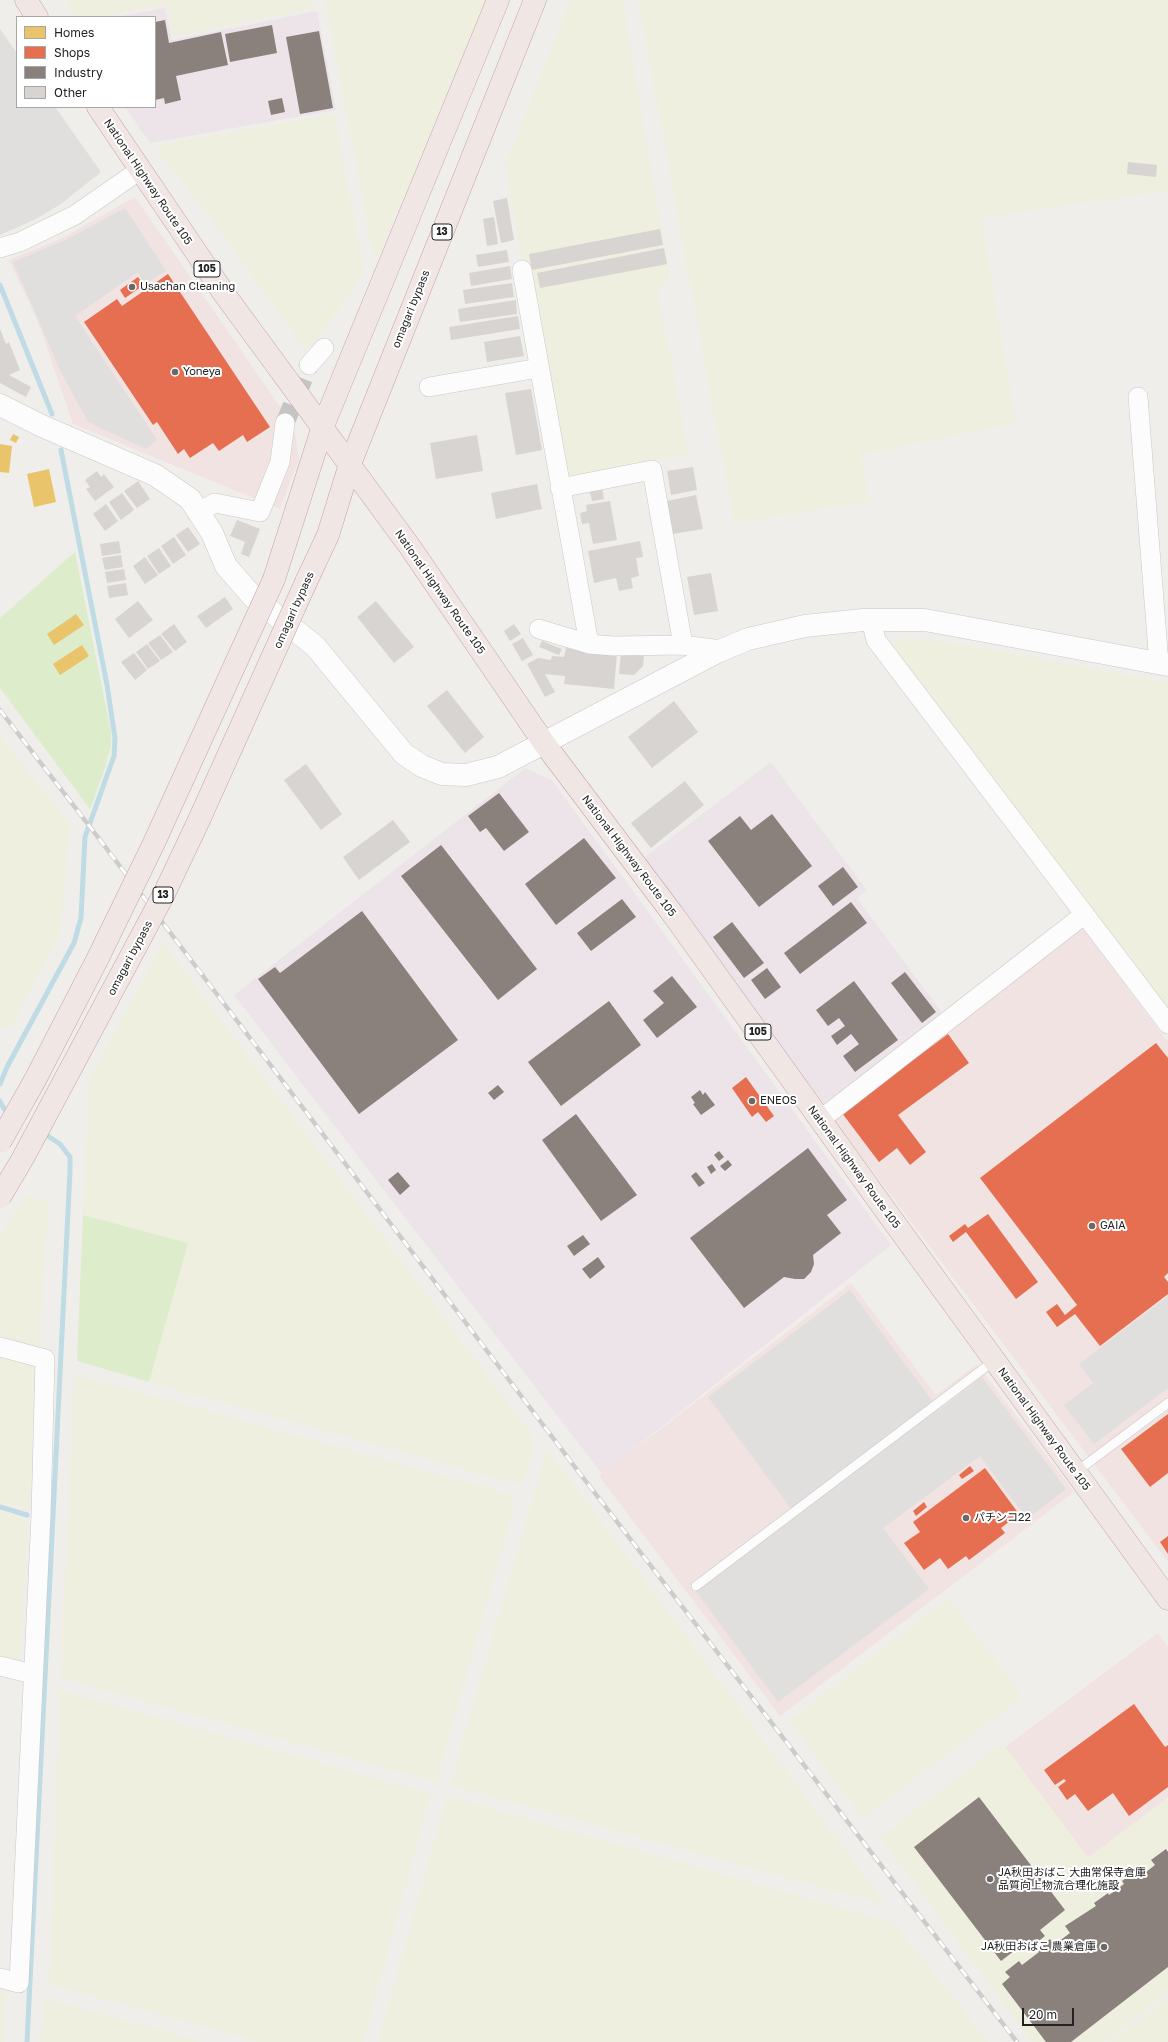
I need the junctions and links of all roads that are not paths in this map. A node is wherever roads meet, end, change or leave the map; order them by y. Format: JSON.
{"nodes":[{"id":1,"x":26,"y":0,"type":"edge"},
{"id":2,"x":498,"y":0,"type":"edge"},
{"id":3,"x":535,"y":0,"type":"edge"},
{"id":4,"x":36,"y":16,"type":"edge"},
{"id":5,"x":99,"y":108,"type":"edge"},
{"id":6,"x":140,"y":170,"type":"junction"},
{"id":7,"x":0,"y":248,"type":"edge"},
{"id":8,"x":522,"y":270,"type":"dead end"},
{"id":9,"x":324,"y":348,"type":"dead end"},
{"id":10,"x":309,"y":365,"type":"tunnel mouth"},
{"id":11,"x":539,"y":368,"type":"junction"},
{"id":12,"x":429,"y":387,"type":"dead end"},
{"id":13,"x":1138,"y":397,"type":"dead end"},
{"id":14,"x":0,"y":405,"type":"edge"},
{"id":15,"x":285,"y":423,"type":"tunnel mouth"},
{"id":16,"x":323,"y":426,"type":"junction"},
{"id":17,"x":350,"y":464,"type":"junction"},
{"id":18,"x":560,"y":488,"type":"junction"},
{"id":19,"x":198,"y":512,"type":"junction"},
{"id":20,"x":871,"y":620,"type":"junction"},
{"id":21,"x":539,"y":629,"type":"dead end"},
{"id":22,"x":588,"y":644,"type":"junction"},
{"id":23,"x":683,"y":645,"type":"junction"},
{"id":24,"x":721,"y":650,"type":"junction"},
{"id":25,"x":1164,"y":664,"type":"edge"},
{"id":26,"x":544,"y":743,"type":"junction"},
{"id":27,"x":1085,"y":914,"type":"junction"},
{"id":28,"x":1168,"y":1024,"type":"edge"},
{"id":29,"x":820,"y":1120,"type":"junction"},
{"id":30,"x":0,"y":1142,"type":"edge"},
{"id":31,"x":0,"y":1197,"type":"edge"},
{"id":32,"x":0,"y":1347,"type":"edge"},
{"id":33,"x":995,"y":1360,"type":"junction"},
{"id":34,"x":1168,"y":1403,"type":"edge"},
{"id":35,"x":1076,"y":1472,"type":"junction"},
{"id":36,"x":696,"y":1586,"type":"dead end"},
{"id":37,"x":1168,"y":1599,"type":"edge"},
{"id":38,"x":0,"y":1666,"type":"edge"},
{"id":39,"x":32,"y":1674,"type":"junction"},
{"id":40,"x":0,"y":1978,"type":"edge"}],
"edges":[{"from":1,"to":4,"type":"highway"},
{"from":2,"to":16,"type":"highway"},
{"from":3,"to":17,"type":"highway","name":"omagari bypass","number":"13"},
{"from":5,"to":6,"type":"highway","name":"National Highway Route 105","number":"105"},
{"from":6,"to":7,"type":"street"},
{"from":6,"to":16,"type":"highway","name":"National Highway Route 105","number":"105"},
{"from":8,"to":11,"type":"street"},
{"from":9,"to":10,"type":"street"},
{"from":11,"to":12,"type":"street"},
{"from":11,"to":18,"type":"street"},
{"from":13,"to":25,"type":"street"},
{"from":14,"to":19,"type":"street"},
{"from":15,"to":19,"type":"street"},
{"from":16,"to":17,"type":"highway","name":"National Highway Route 105","number":"105"},
{"from":16,"to":30,"type":"highway","bridge":true},
{"from":17,"to":26,"type":"highway","name":"National Highway Route 105","number":"105"},
{"from":17,"to":31,"type":"highway","name":"omagari bypass","number":"13","bridge":true},
{"from":18,"to":22,"type":"street"},
{"from":18,"to":23,"type":"street"},
{"from":19,"to":26,"type":"street"},
{"from":20,"to":24,"type":"street"},
{"from":20,"to":25,"type":"street"},
{"from":20,"to":27,"type":"street"},
{"from":21,"to":22,"type":"street"},
{"from":22,"to":23,"type":"street"},
{"from":23,"to":24,"type":"street"},
{"from":24,"to":26,"type":"street"},
{"from":26,"to":29,"type":"highway","name":"National Highway Route 105","number":"105"},
{"from":27,"to":28,"type":"street"},
{"from":27,"to":29,"type":"street"},
{"from":29,"to":33,"type":"highway","name":"National Highway Route 105","number":"105"},
{"from":32,"to":39,"type":"street"},
{"from":33,"to":35,"type":"highway","name":"National Highway Route 105","number":"105"},
{"from":33,"to":36,"type":"lane"},
{"from":34,"to":35,"type":"lane"},
{"from":35,"to":37,"type":"highway","name":"National Highway Route 105","number":"105"},
{"from":38,"to":39,"type":"street"},
{"from":39,"to":40,"type":"street"}]}
